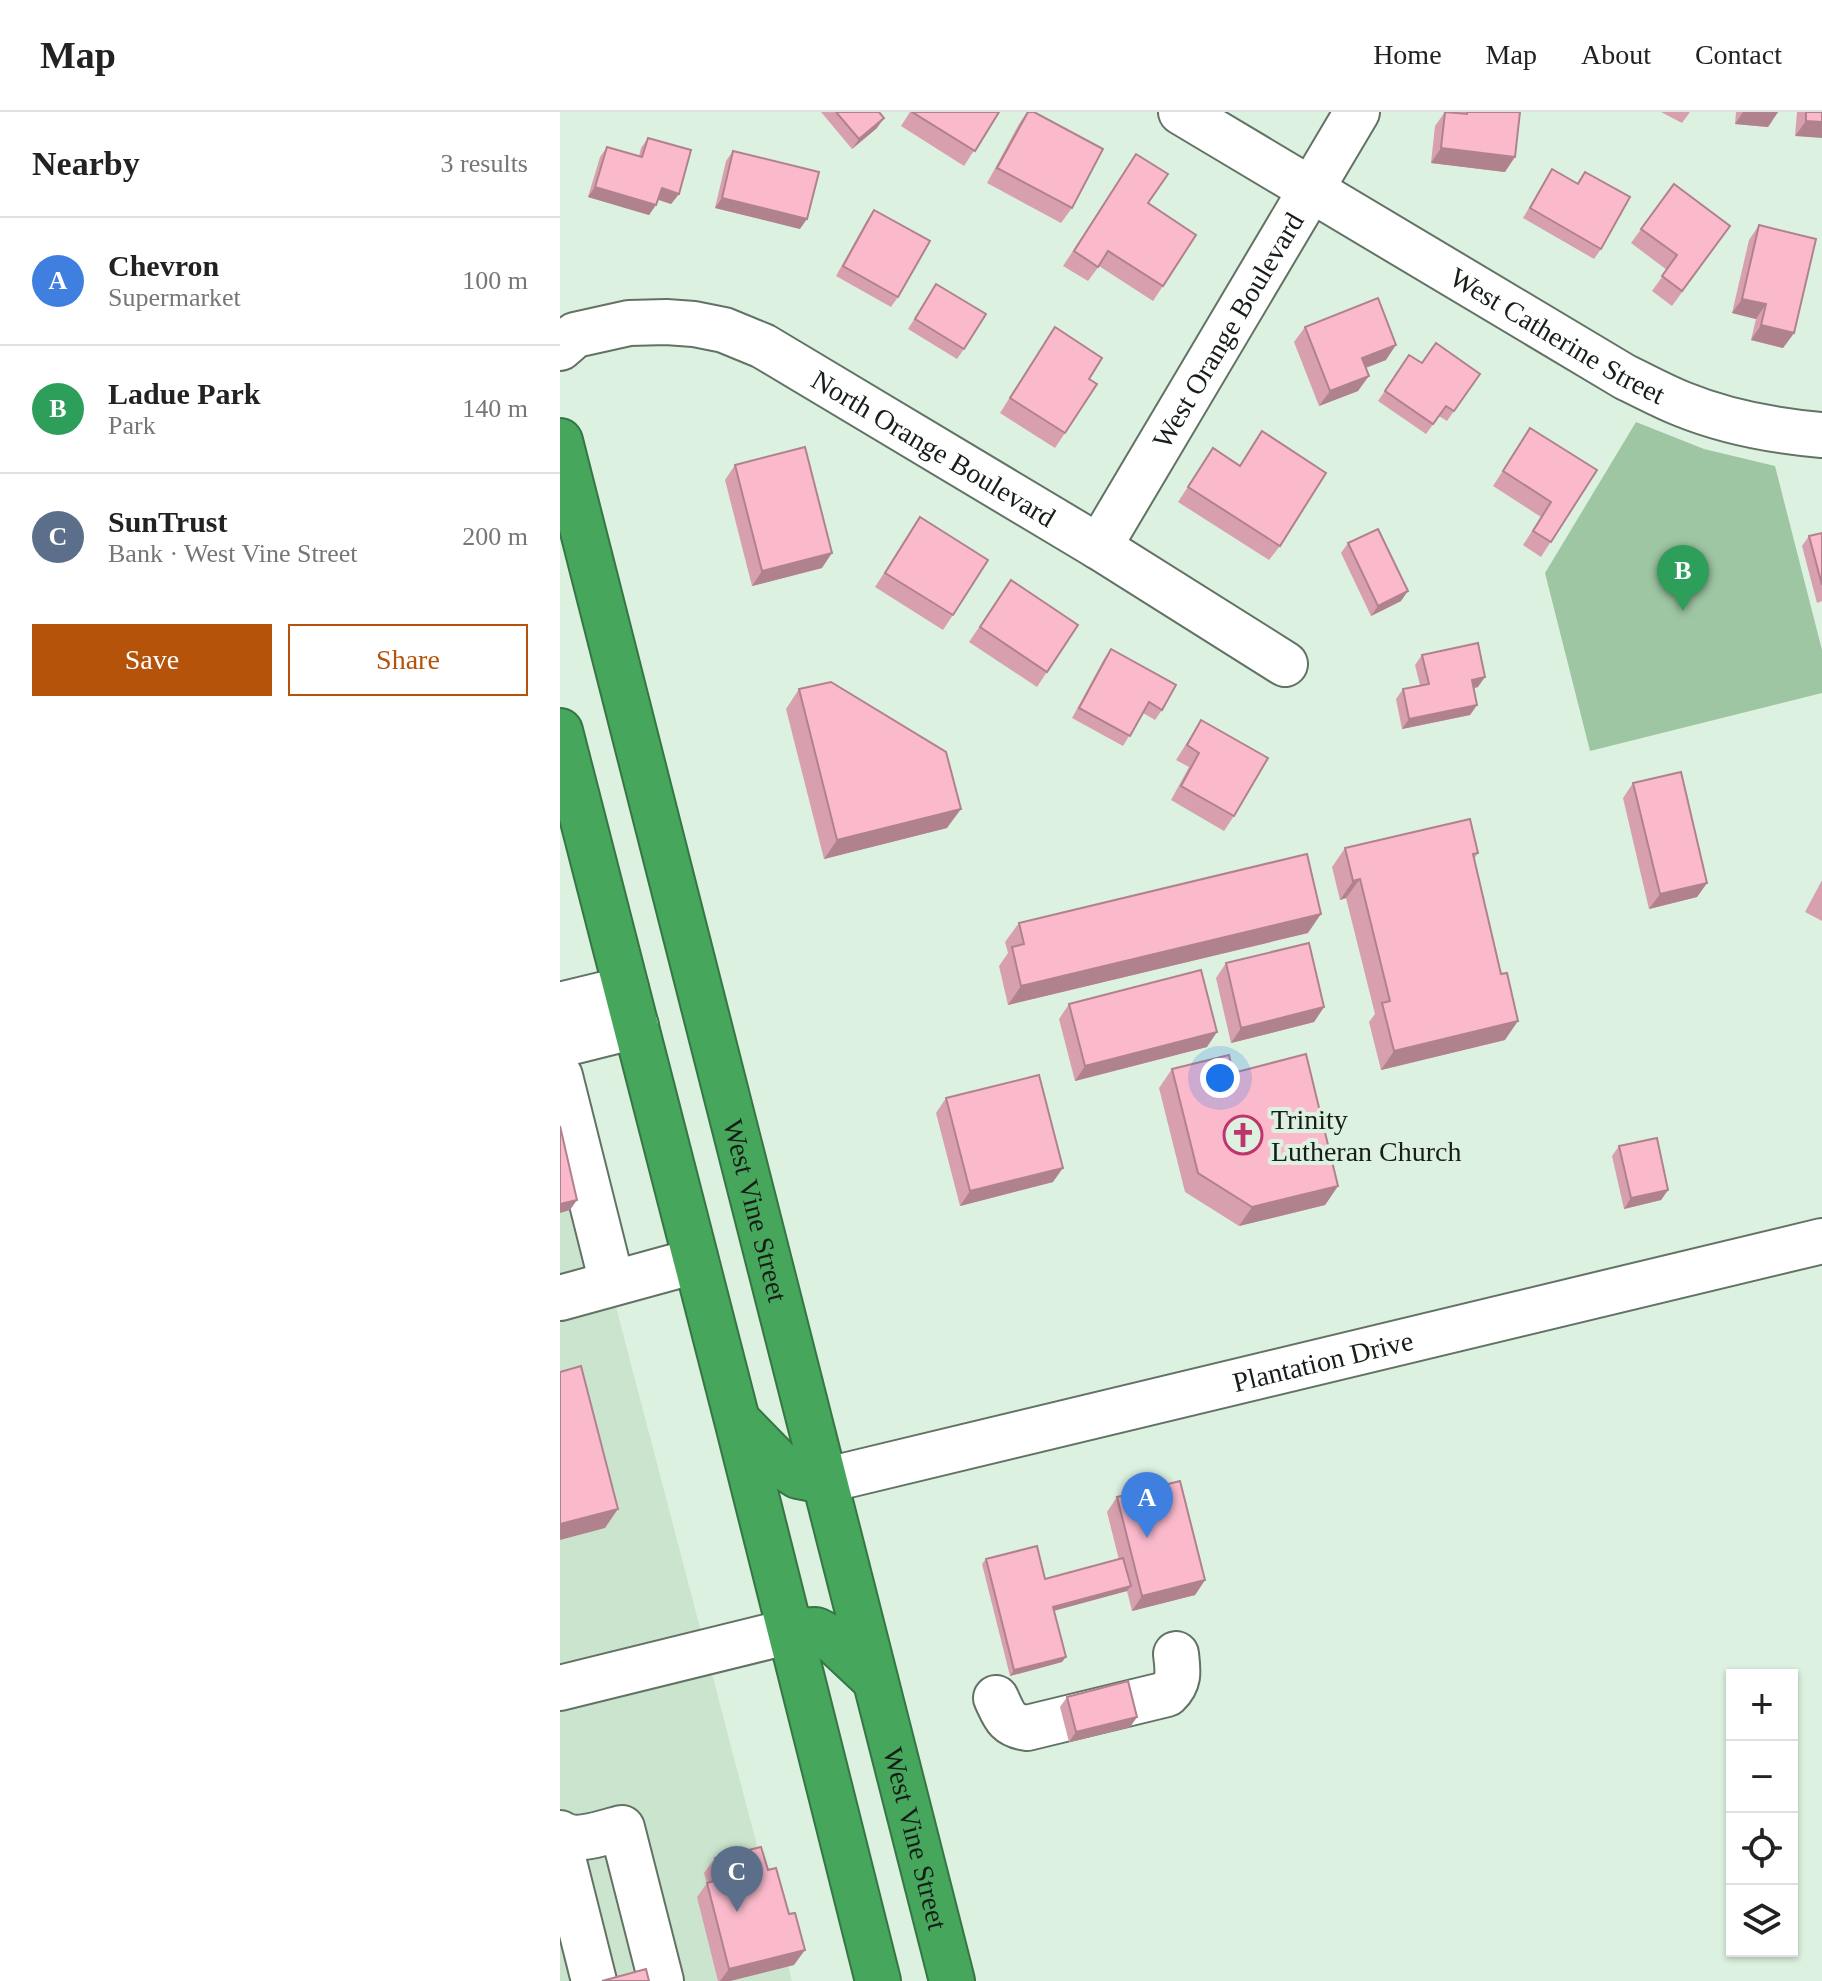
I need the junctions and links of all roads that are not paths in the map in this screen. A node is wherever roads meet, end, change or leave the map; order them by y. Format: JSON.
{"nodes":[{"id":1,"x":1181,"y":112,"type":"edge"},
{"id":2,"x":1357,"y":112,"type":"edge"},
{"id":3,"x":1312,"y":190,"type":"junction"},
{"id":4,"x":560,"y":348,"type":"edge"},
{"id":5,"x":1822,"y":435,"type":"edge"},
{"id":6,"x":560,"y":441,"type":"edge"},
{"id":7,"x":1099,"y":547,"type":"junction"},
{"id":8,"x":1285,"y":664,"type":"dead end"},
{"id":9,"x":560,"y":731,"type":"edge"},
{"id":10,"x":560,"y":1005,"type":"edge"},
{"id":11,"x":631,"y":1007,"type":"junction"},
{"id":12,"x":560,"y":1045,"type":"edge"},
{"id":13,"x":562,"y":1096,"type":"edge"},
{"id":14,"x":577,"y":1205,"type":"edge"},
{"id":15,"x":1822,"y":1241,"type":"edge"},
{"id":16,"x":695,"y":1261,"type":"junction"},
{"id":17,"x":612,"y":1283,"type":"junction"},
{"id":18,"x":560,"y":1298,"type":"edge"},
{"id":19,"x":737,"y":1420,"type":"junction"},
{"id":20,"x":823,"y":1481,"type":"junction"},
{"id":21,"x":791,"y":1631,"type":"junction"},
{"id":22,"x":1176,"y":1654,"type":"dead end"},
{"id":23,"x":875,"y":1680,"type":"junction"},
{"id":24,"x":560,"y":1688,"type":"edge"},
{"id":25,"x":996,"y":1698,"type":"dead end"},
{"id":26,"x":560,"y":1833,"type":"edge"},
{"id":27,"x":560,"y":1846,"type":"edge"},
{"id":28,"x":594,"y":1981,"type":"edge"},
{"id":29,"x":661,"y":1981,"type":"edge"},
{"id":30,"x":878,"y":1981,"type":"edge"},
{"id":31,"x":952,"y":1981,"type":"edge"}],
"edges":[{"from":1,"to":3,"type":"street","name":"West Catherine Street"},
{"from":2,"to":3,"type":"street","name":"West Orange Boulevard"},
{"from":3,"to":5,"type":"street","name":"West Catherine Street"},
{"from":3,"to":7,"type":"street","name":"West Orange Boulevard"},
{"from":4,"to":7,"type":"street","name":"North Orange Boulevard"},
{"from":6,"to":20,"type":"highway","name":"West Vine Street"},
{"from":7,"to":8,"type":"street","name":"North Orange Boulevard"},
{"from":9,"to":11,"type":"highway"},
{"from":10,"to":11,"type":"street"},
{"from":11,"to":12,"type":"street"},
{"from":11,"to":16,"type":"highway"},
{"from":13,"to":14,"type":"street"},
{"from":14,"to":17,"type":"street"},
{"from":15,"to":20,"type":"street","name":"Plantation Drive"},
{"from":16,"to":17,"type":"street"},
{"from":16,"to":19,"type":"highway"},
{"from":17,"to":18,"type":"street"},
{"from":19,"to":20,"type":"highway"},
{"from":19,"to":21,"type":"highway"},
{"from":20,"to":23,"type":"highway","name":"West Vine Street"},
{"from":21,"to":23,"type":"highway"},
{"from":21,"to":24,"type":"street"},
{"from":21,"to":30,"type":"highway"},
{"from":22,"to":25,"type":"street"},
{"from":23,"to":31,"type":"highway","name":"West Vine Street"},
{"from":26,"to":29,"type":"street"},
{"from":27,"to":28,"type":"street"}]}
